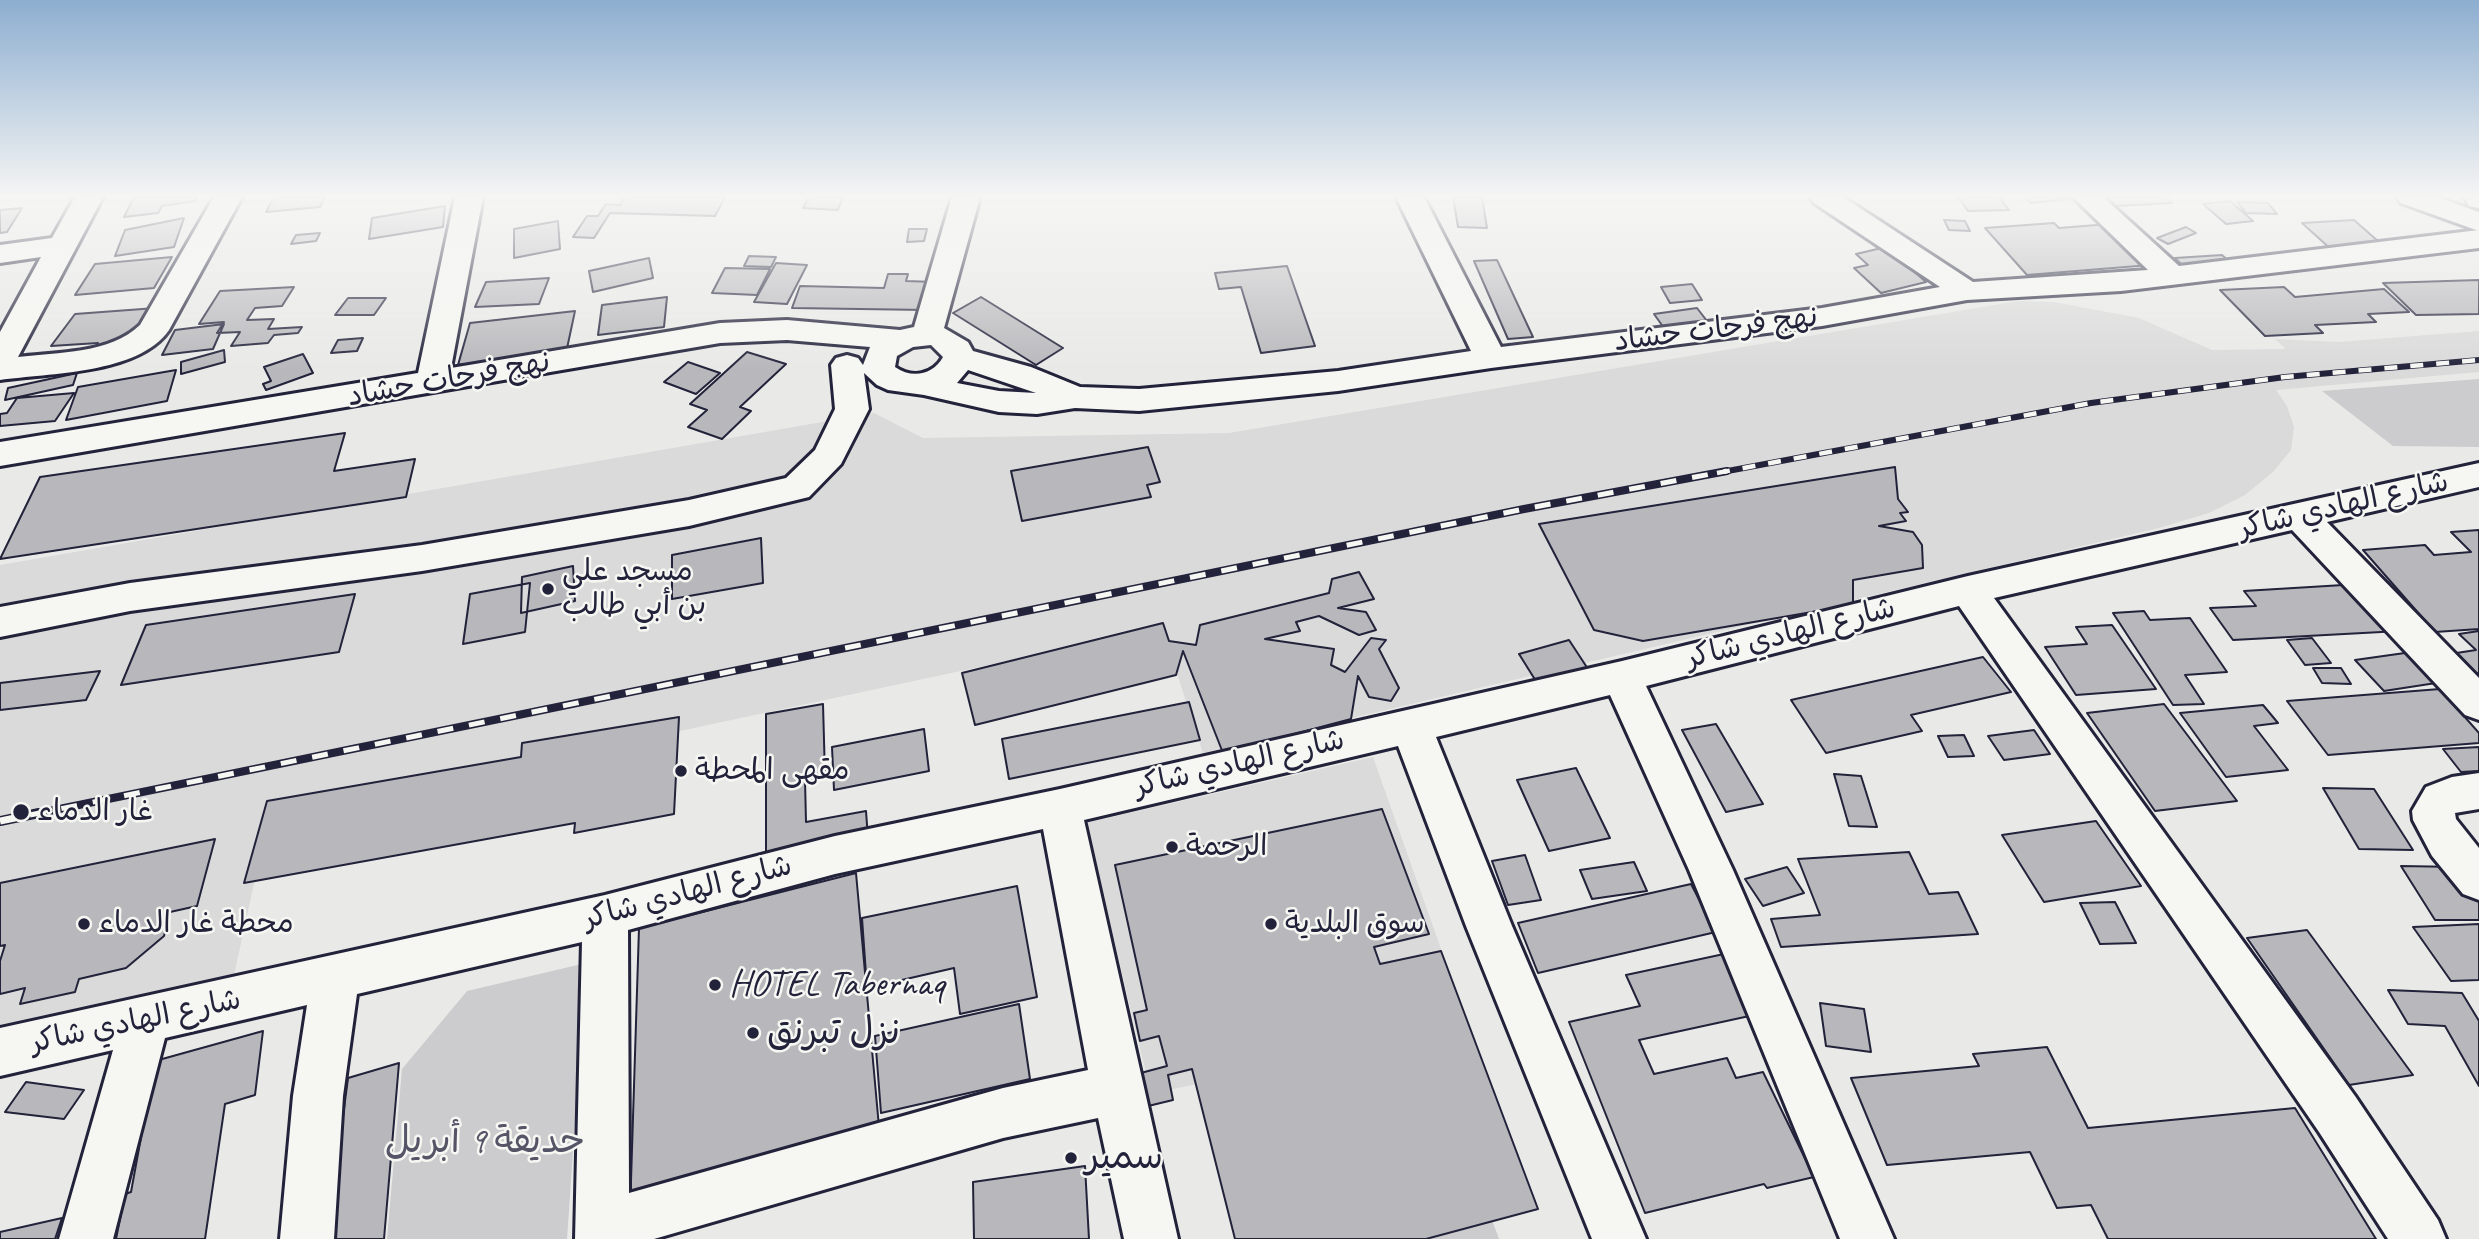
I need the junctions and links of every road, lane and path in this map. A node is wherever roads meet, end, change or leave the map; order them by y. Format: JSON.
{"nodes":[{"id":1,"x":56,"y":255,"type":"edge"},
{"id":2,"x":195,"y":255,"type":"edge"},
{"id":3,"x":457,"y":255,"type":"edge"},
{"id":4,"x":944,"y":255,"type":"edge"},
{"id":5,"x":1439,"y":255,"type":"edge"},
{"id":6,"x":1912,"y":255,"type":"edge"},
{"id":7,"x":2149,"y":255,"type":"edge"},
{"id":8,"x":2344,"y":255,"type":"edge"},
{"id":9,"x":2171,"y":275,"type":"junction"},
{"id":10,"x":1967,"y":291,"type":"junction"},
{"id":11,"x":787,"y":330,"type":"junction"},
{"id":12,"x":914,"y":337,"type":"junction"},
{"id":13,"x":959,"y":357,"type":"junction"},
{"id":14,"x":1491,"y":358,"type":"junction"},
{"id":15,"x":0,"y":361,"type":"edge"},
{"id":16,"x":863,"y":368,"type":"junction"},
{"id":17,"x":0,"y":370,"type":"edge"},
{"id":18,"x":432,"y":383,"type":"junction"},
{"id":19,"x":924,"y":384,"type":"junction"},
{"id":20,"x":1075,"y":397,"type":"junction"},
{"id":21,"x":0,"y":454,"type":"edge"},
{"id":22,"x":2479,"y":475,"type":"edge"},
{"id":23,"x":2300,"y":516,"type":"junction"},
{"id":24,"x":1968,"y":590,"type":"junction"},
{"id":25,"x":0,"y":622,"type":"edge"},
{"id":26,"x":1622,"y":677,"type":"junction"},
{"id":27,"x":2479,"y":704,"type":"edge"},
{"id":28,"x":1410,"y":724,"type":"junction"},
{"id":29,"x":2479,"y":791,"type":"edge"},
{"id":30,"x":1060,"y":807,"type":"junction"},
{"id":31,"x":2479,"y":880,"type":"edge"},
{"id":32,"x":605,"y":916,"type":"junction"},
{"id":33,"x":335,"y":978,"type":"junction"},
{"id":34,"x":145,"y":1021,"type":"junction"},
{"id":35,"x":0,"y":1052,"type":"edge"},
{"id":36,"x":1117,"y":1090,"type":"junction"},
{"id":37,"x":602,"y":1233,"type":"edge"},
{"id":38,"x":86,"y":1239,"type":"edge"},
{"id":39,"x":307,"y":1239,"type":"edge"},
{"id":40,"x":1152,"y":1239,"type":"edge"},
{"id":41,"x":1619,"y":1239,"type":"edge"},
{"id":42,"x":1867,"y":1239,"type":"edge"},
{"id":43,"x":2419,"y":1239,"type":"edge"}],
"edges":[{"from":1,"to":15,"type":"street"},
{"from":2,"to":17,"type":"street"},
{"from":3,"to":18,"type":"street"},
{"from":4,"to":12,"type":"street"},
{"from":5,"to":14,"type":"street"},
{"from":6,"to":10,"type":"street"},
{"from":7,"to":9,"type":"street"},
{"from":8,"to":9,"type":"street","name":"نهج فرحات حشاد"},
{"from":9,"to":10,"type":"street","name":"نهج فرحات حشاد"},
{"from":10,"to":14,"type":"street","name":"نهج فرحات حشاد"},
{"from":11,"to":12,"type":"street","name":"نهج فرحات حشاد"},
{"from":11,"to":16,"type":"street"},
{"from":11,"to":18,"type":"street","name":"نهج فرحات حشاد"},
{"from":12,"to":13,"type":"street"},
{"from":12,"to":16,"type":"street"},
{"from":13,"to":19,"type":"street"},
{"from":13,"to":20,"type":"street","name":"نهج فرحات حشاد"},
{"from":14,"to":20,"type":"street","name":"نهج فرحات حشاد"},
{"from":16,"to":19,"type":"street"},
{"from":16,"to":25,"type":"street"},
{"from":18,"to":21,"type":"street","name":"نهج فرحات حشاد"},
{"from":19,"to":20,"type":"street"},
{"from":22,"to":23,"type":"street","name":"شارع الهادي شاكر"},
{"from":23,"to":24,"type":"street","name":"شارع الهادي شاكر"},
{"from":23,"to":27,"type":"street"},
{"from":24,"to":26,"type":"street","name":"شارع الهادي شاكر"},
{"from":24,"to":43,"type":"street"},
{"from":26,"to":28,"type":"street","name":"شارع الهادي شاكر"},
{"from":26,"to":42,"type":"street"},
{"from":28,"to":30,"type":"street","name":"شارع الهادي شاكر"},
{"from":28,"to":41,"type":"street"},
{"from":29,"to":31,"type":"street"},
{"from":30,"to":32,"type":"street","name":"شارع الهادي شاكر"},
{"from":30,"to":36,"type":"street"},
{"from":32,"to":33,"type":"street","name":"شارع الهادي شاكر"},
{"from":32,"to":37,"type":"street"},
{"from":33,"to":34,"type":"street","name":"شارع الهادي شاكر"},
{"from":33,"to":39,"type":"street"},
{"from":34,"to":35,"type":"street","name":"شارع الهادي شاكر"},
{"from":34,"to":38,"type":"street"},
{"from":36,"to":37,"type":"street"},
{"from":36,"to":40,"type":"street"}]}
